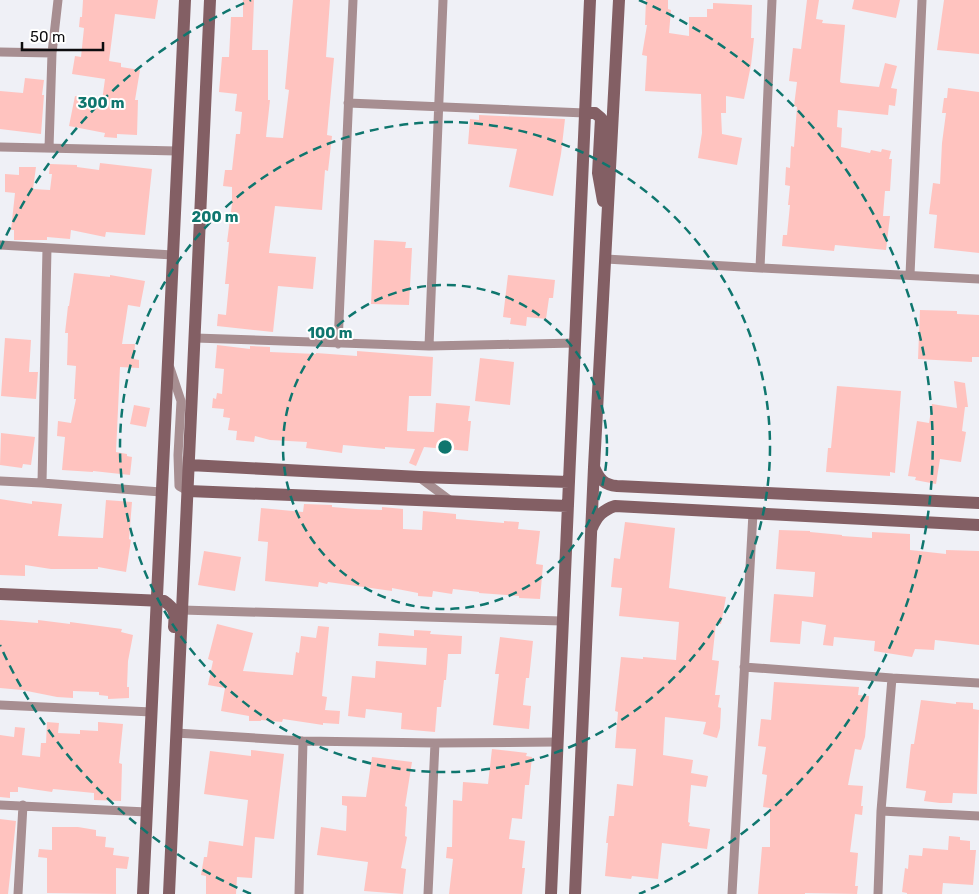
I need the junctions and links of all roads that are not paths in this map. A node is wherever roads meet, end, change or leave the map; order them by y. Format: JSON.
{"nodes":[{"id":1,"x":58,"y":0,"type":"edge"},
{"id":2,"x":185,"y":0,"type":"edge"},
{"id":3,"x":210,"y":0,"type":"edge"},
{"id":4,"x":353,"y":0,"type":"edge"},
{"id":5,"x":444,"y":0,"type":"edge"},
{"id":6,"x":590,"y":0,"type":"edge"},
{"id":7,"x":619,"y":0,"type":"edge"},
{"id":8,"x":772,"y":0,"type":"edge"},
{"id":9,"x":922,"y":0,"type":"edge"},
{"id":10,"x":0,"y":52,"type":"edge"},
{"id":11,"x":52,"y":53,"type":"junction"},
{"id":12,"x":348,"y":102,"type":"junction"},
{"id":13,"x":439,"y":106,"type":"junction"},
{"id":14,"x":585,"y":113,"type":"junction"},
{"id":15,"x":0,"y":147,"type":"edge"},
{"id":16,"x":49,"y":148,"type":"junction"},
{"id":17,"x":177,"y":151,"type":"junction"},
{"id":18,"x":608,"y":223,"type":"junction"},
{"id":19,"x":0,"y":245,"type":"edge"},
{"id":20,"x":47,"y":248,"type":"junction"},
{"id":21,"x":173,"y":255,"type":"junction"},
{"id":22,"x":606,"y":259,"type":"junction"},
{"id":23,"x":760,"y":268,"type":"junction"},
{"id":24,"x":910,"y":275,"type":"junction"},
{"id":25,"x":979,"y":279,"type":"edge"},
{"id":26,"x":195,"y":338,"type":"junction"},
{"id":27,"x":576,"y":343,"type":"junction"},
{"id":28,"x":338,"y":344,"type":"junction"},
{"id":29,"x":429,"y":346,"type":"junction"},
{"id":30,"x":168,"y":361,"type":"junction"},
{"id":31,"x":189,"y":465,"type":"junction"},
{"id":32,"x":594,"y":467,"type":"junction"},
{"id":33,"x":420,"y":477,"type":"junction"},
{"id":34,"x":0,"y":481,"type":"edge"},
{"id":35,"x":569,"y":482,"type":"junction"},
{"id":36,"x":42,"y":483,"type":"junction"},
{"id":37,"x":629,"y":487,"type":"junction"},
{"id":38,"x":188,"y":491,"type":"junction"},
{"id":39,"x":161,"y":492,"type":"junction"},
{"id":40,"x":453,"y":502,"type":"junction"},
{"id":41,"x":979,"y":504,"type":"edge"},
{"id":42,"x":568,"y":506,"type":"junction"},
{"id":43,"x":627,"y":507,"type":"junction"},
{"id":44,"x":753,"y":513,"type":"junction"},
{"id":45,"x":979,"y":525,"type":"edge"},
{"id":46,"x":592,"y":528,"type":"junction"},
{"id":47,"x":0,"y":594,"type":"edge"},
{"id":48,"x":157,"y":600,"type":"junction"},
{"id":49,"x":182,"y":610,"type":"junction"},
{"id":50,"x":562,"y":621,"type":"junction"},
{"id":51,"x":744,"y":667,"type":"junction"},
{"id":52,"x":892,"y":678,"type":"junction"},
{"id":53,"x":979,"y":682,"type":"edge"},
{"id":54,"x":178,"y":690,"type":"junction"},
{"id":55,"x":0,"y":705,"type":"edge"},
{"id":56,"x":152,"y":712,"type":"junction"},
{"id":57,"x":176,"y":733,"type":"junction"},
{"id":58,"x":302,"y":741,"type":"junction"},
{"id":59,"x":557,"y":742,"type":"junction"},
{"id":60,"x":435,"y":743,"type":"junction"},
{"id":61,"x":0,"y":805,"type":"edge"},
{"id":62,"x":23,"y":805,"type":"junction"},
{"id":63,"x":881,"y":811,"type":"junction"},
{"id":64,"x":147,"y":812,"type":"junction"},
{"id":65,"x":979,"y":816,"type":"edge"},
{"id":66,"x":18,"y":894,"type":"edge"},
{"id":67,"x":143,"y":894,"type":"edge"},
{"id":68,"x":168,"y":894,"type":"edge"},
{"id":69,"x":299,"y":894,"type":"edge"},
{"id":70,"x":428,"y":894,"type":"edge"},
{"id":71,"x":551,"y":894,"type":"edge"},
{"id":72,"x":575,"y":894,"type":"edge"},
{"id":73,"x":732,"y":894,"type":"edge"},
{"id":74,"x":878,"y":894,"type":"edge"}],
"edges":[{"from":1,"to":11,"type":"street"},
{"from":2,"to":17,"type":"street"},
{"from":3,"to":26,"type":"street"},
{"from":4,"to":12,"type":"street"},
{"from":5,"to":13,"type":"street"},
{"from":6,"to":14,"type":"street"},
{"from":7,"to":18,"type":"street"},
{"from":8,"to":23,"type":"street"},
{"from":9,"to":24,"type":"street"},
{"from":10,"to":11,"type":"street"},
{"from":11,"to":16,"type":"street"},
{"from":12,"to":13,"type":"street"},
{"from":12,"to":28,"type":"street"},
{"from":13,"to":14,"type":"street"},
{"from":13,"to":29,"type":"street"},
{"from":14,"to":18,"type":"street"},
{"from":14,"to":27,"type":"street"},
{"from":15,"to":16,"type":"street"},
{"from":16,"to":17,"type":"street"},
{"from":17,"to":21,"type":"street"},
{"from":18,"to":22,"type":"street"},
{"from":19,"to":20,"type":"street"},
{"from":20,"to":21,"type":"street"},
{"from":20,"to":36,"type":"street"},
{"from":21,"to":30,"type":"street"},
{"from":22,"to":23,"type":"street"},
{"from":22,"to":32,"type":"street"},
{"from":23,"to":24,"type":"street"},
{"from":24,"to":25,"type":"street"},
{"from":26,"to":28,"type":"street"},
{"from":26,"to":31,"type":"street"},
{"from":27,"to":29,"type":"street"},
{"from":27,"to":35,"type":"street"},
{"from":28,"to":29,"type":"street"},
{"from":30,"to":38,"type":"street"},
{"from":30,"to":39,"type":"street"},
{"from":31,"to":33,"type":"street"},
{"from":31,"to":38,"type":"street"},
{"from":32,"to":37,"type":"street"},
{"from":32,"to":46,"type":"street"},
{"from":33,"to":35,"type":"street"},
{"from":33,"to":40,"type":"street"},
{"from":34,"to":36,"type":"street"},
{"from":35,"to":42,"type":"street"},
{"from":36,"to":39,"type":"street"},
{"from":37,"to":41,"type":"street"},
{"from":37,"to":43,"type":"street"},
{"from":38,"to":40,"type":"street"},
{"from":38,"to":49,"type":"street"},
{"from":39,"to":48,"type":"street"},
{"from":40,"to":42,"type":"street"},
{"from":42,"to":50,"type":"street"},
{"from":43,"to":44,"type":"street"},
{"from":43,"to":46,"type":"street"},
{"from":44,"to":45,"type":"street"},
{"from":44,"to":51,"type":"street"},
{"from":46,"to":72,"type":"street"},
{"from":47,"to":48,"type":"street"},
{"from":48,"to":54,"type":"street"},
{"from":48,"to":56,"type":"street"},
{"from":49,"to":50,"type":"street"},
{"from":49,"to":54,"type":"street"},
{"from":50,"to":59,"type":"street"},
{"from":51,"to":52,"type":"street"},
{"from":51,"to":73,"type":"street"},
{"from":52,"to":53,"type":"street"},
{"from":52,"to":63,"type":"street"},
{"from":54,"to":57,"type":"street"},
{"from":55,"to":56,"type":"street"},
{"from":56,"to":64,"type":"street"},
{"from":57,"to":58,"type":"street"},
{"from":57,"to":68,"type":"street"},
{"from":58,"to":60,"type":"street"},
{"from":58,"to":69,"type":"street"},
{"from":59,"to":60,"type":"street"},
{"from":59,"to":71,"type":"street"},
{"from":60,"to":70,"type":"street"},
{"from":61,"to":62,"type":"street"},
{"from":62,"to":64,"type":"street"},
{"from":62,"to":66,"type":"street"},
{"from":63,"to":65,"type":"street"},
{"from":63,"to":74,"type":"street"},
{"from":64,"to":67,"type":"street"}]}
